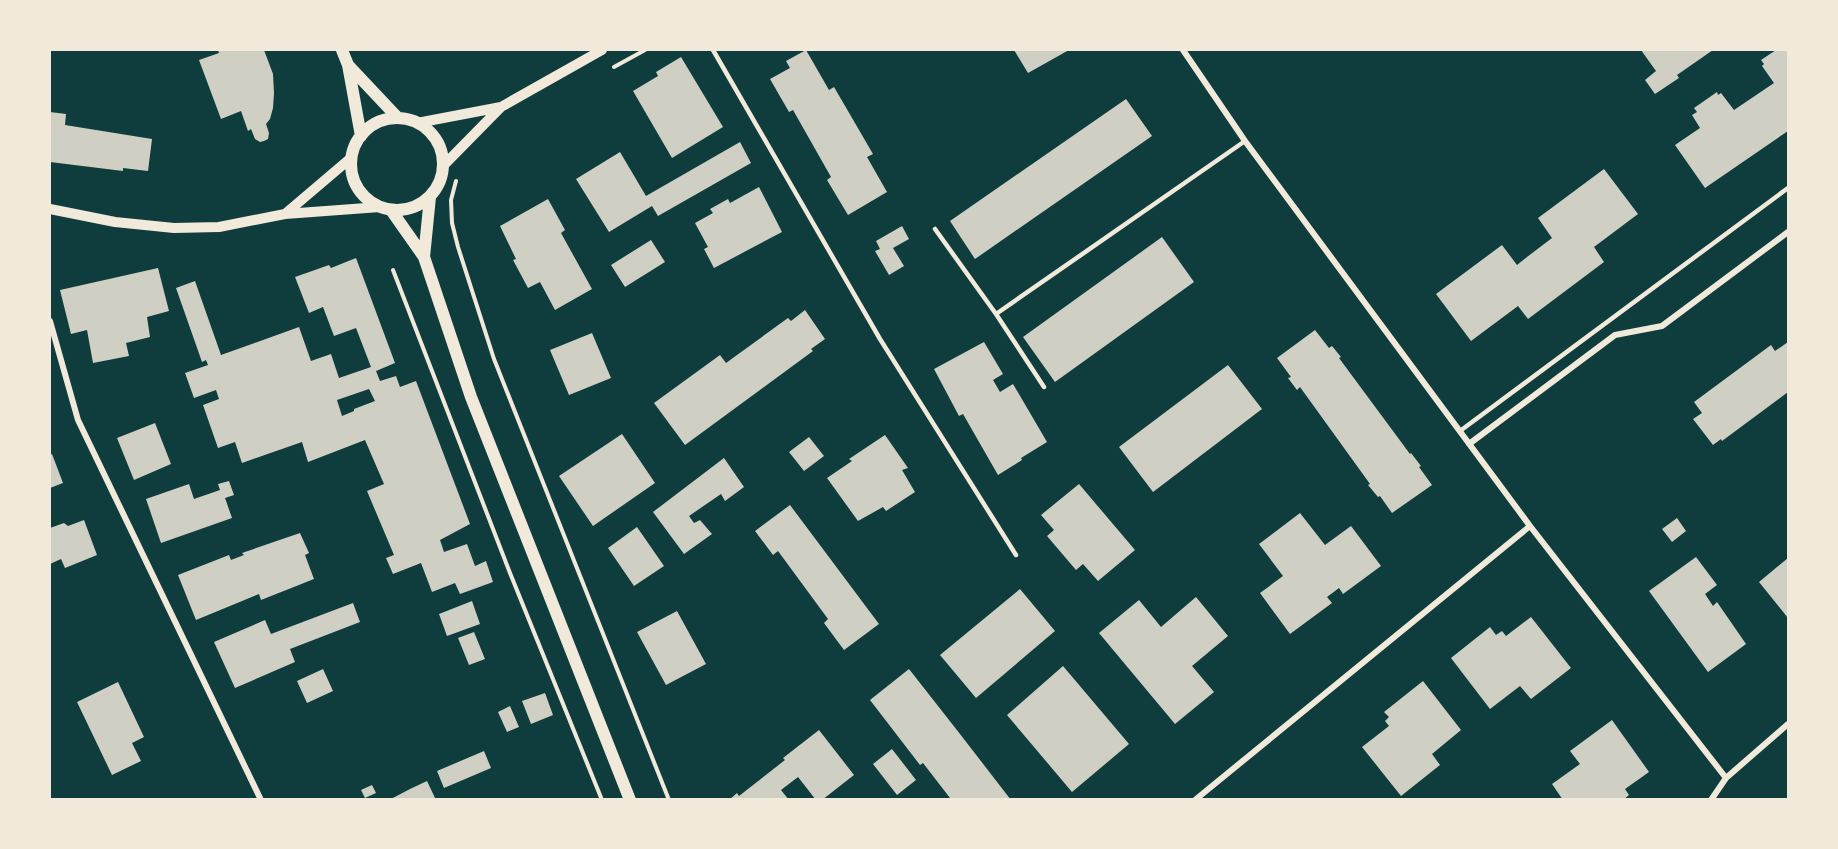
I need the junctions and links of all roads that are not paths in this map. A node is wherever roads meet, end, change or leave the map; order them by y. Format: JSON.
{"nodes":[{"id":1,"x":342,"y":50,"type":"edge"},
{"id":2,"x":602,"y":50,"type":"edge"},
{"id":3,"x":713,"y":50,"type":"edge"},
{"id":4,"x":1183,"y":50,"type":"edge"},
{"id":5,"x":348,"y":65,"type":"junction"},
{"id":6,"x":501,"y":107,"type":"junction"},
{"id":7,"x":398,"y":118,"type":"junction"},
{"id":8,"x":417,"y":123,"type":"junction"},
{"id":9,"x":361,"y":136,"type":"junction"},
{"id":10,"x":1245,"y":141,"type":"junction"},
{"id":11,"x":352,"y":157,"type":"junction"},
{"id":12,"x":443,"y":166,"type":"junction"},
{"id":13,"x":1788,"y":188,"type":"edge"},
{"id":14,"x":430,"y":197,"type":"junction"},
{"id":15,"x":50,"y":209,"type":"edge"},
{"id":16,"x":386,"y":209,"type":"junction"},
{"id":17,"x":285,"y":213,"type":"junction"},
{"id":18,"x":935,"y":229,"type":"dead end"},
{"id":19,"x":1788,"y":232,"type":"edge"},
{"id":20,"x":424,"y":257,"type":"junction"},
{"id":21,"x":996,"y":314,"type":"junction"},
{"id":22,"x":50,"y":321,"type":"edge"},
{"id":23,"x":1044,"y":387,"type":"dead end"},
{"id":24,"x":1460,"y":431,"type":"junction"},
{"id":25,"x":1469,"y":444,"type":"junction"},
{"id":26,"x":1530,"y":526,"type":"junction"},
{"id":27,"x":1016,"y":555,"type":"dead end"},
{"id":28,"x":1788,"y":724,"type":"edge"},
{"id":29,"x":1726,"y":778,"type":"junction"},
{"id":30,"x":261,"y":800,"type":"edge"},
{"id":31,"x":630,"y":800,"type":"edge"},
{"id":32,"x":1195,"y":800,"type":"edge"},
{"id":33,"x":1711,"y":800,"type":"edge"}],
"edges":[{"from":1,"to":5,"type":"main road"},
{"from":2,"to":6,"type":"street"},
{"from":3,"to":27,"type":"lane"},
{"from":4,"to":10,"type":"street"},
{"from":5,"to":7,"type":"main road"},
{"from":5,"to":9,"type":"main road"},
{"from":6,"to":8,"type":"street"},
{"from":6,"to":12,"type":"street"},
{"from":7,"to":8,"type":"main road"},
{"from":7,"to":9,"type":"main road"},
{"from":8,"to":12,"type":"main road"},
{"from":9,"to":11,"type":"main road"},
{"from":10,"to":21,"type":"lane"},
{"from":10,"to":24,"type":"street"},
{"from":11,"to":16,"type":"main road"},
{"from":11,"to":17,"type":"street"},
{"from":12,"to":14,"type":"main road"},
{"from":13,"to":24,"type":"lane"},
{"from":14,"to":16,"type":"main road"},
{"from":14,"to":20,"type":"main road"},
{"from":15,"to":17,"type":"street"},
{"from":16,"to":17,"type":"street"},
{"from":16,"to":20,"type":"main road"},
{"from":18,"to":21,"type":"lane"},
{"from":19,"to":25,"type":"street"},
{"from":20,"to":31,"type":"main road"},
{"from":21,"to":23,"type":"lane"},
{"from":22,"to":30,"type":"street"},
{"from":24,"to":25,"type":"street"},
{"from":25,"to":26,"type":"street"},
{"from":26,"to":29,"type":"street"},
{"from":26,"to":32,"type":"street"},
{"from":28,"to":29,"type":"street"},
{"from":29,"to":33,"type":"street"}]}
